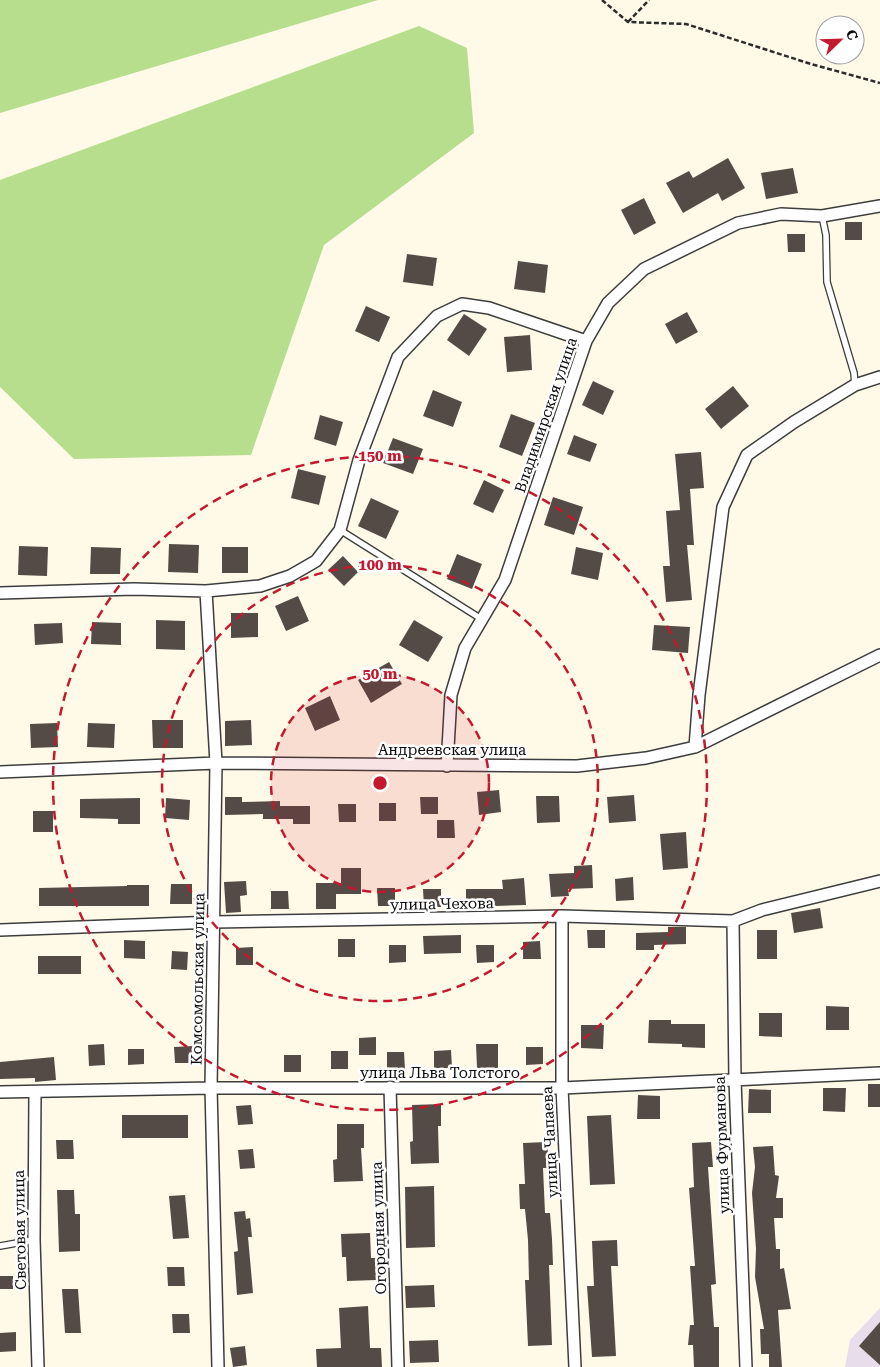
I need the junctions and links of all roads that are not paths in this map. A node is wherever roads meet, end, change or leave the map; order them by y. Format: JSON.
{"nodes":[{"id":1,"x":880,"y":206,"type":"edge"},
{"id":2,"x":822,"y":216,"type":"junction"},
{"id":3,"x":586,"y":341,"type":"junction"},
{"id":4,"x":880,"y":377,"type":"edge"},
{"id":5,"x":855,"y":385,"type":"junction"},
{"id":6,"x":340,"y":530,"type":"junction"},
{"id":7,"x":206,"y":591,"type":"junction"},
{"id":8,"x":0,"y":593,"type":"edge"},
{"id":9,"x":483,"y":620,"type":"junction"},
{"id":10,"x":880,"y":655,"type":"edge"},
{"id":11,"x":695,"y":748,"type":"junction"},
{"id":12,"x":216,"y":763,"type":"junction"},
{"id":13,"x":447,"y":766,"type":"junction"},
{"id":14,"x":0,"y":772,"type":"edge"},
{"id":15,"x":880,"y":881,"type":"edge"},
{"id":16,"x":562,"y":916,"type":"junction"},
{"id":17,"x":733,"y":921,"type":"junction"},
{"id":18,"x":214,"y":922,"type":"junction"},
{"id":19,"x":0,"y":930,"type":"edge"},
{"id":20,"x":880,"y":1073,"type":"edge"},
{"id":21,"x":735,"y":1080,"type":"junction"},
{"id":22,"x":390,"y":1087,"type":"junction"},
{"id":23,"x":211,"y":1088,"type":"junction"},
{"id":24,"x":562,"y":1088,"type":"junction"},
{"id":25,"x":0,"y":1092,"type":"edge"},
{"id":26,"x":35,"y":1093,"type":"junction"},
{"id":27,"x":34,"y":1240,"type":"junction"},
{"id":28,"x":0,"y":1246,"type":"edge"},
{"id":29,"x":38,"y":1367,"type":"edge"},
{"id":30,"x":218,"y":1367,"type":"edge"},
{"id":31,"x":398,"y":1367,"type":"edge"},
{"id":32,"x":575,"y":1367,"type":"edge"},
{"id":33,"x":746,"y":1367,"type":"edge"}],
"edges":[{"from":1,"to":2,"type":"street","name":"Владимирская улица"},
{"from":2,"to":3,"type":"street","name":"Владимирская улица"},
{"from":2,"to":5,"type":"lane"},
{"from":3,"to":6,"type":"street"},
{"from":3,"to":9,"type":"street","name":"Владимирская улица"},
{"from":4,"to":5,"type":"street"},
{"from":5,"to":11,"type":"street"},
{"from":6,"to":7,"type":"street"},
{"from":6,"to":9,"type":"lane"},
{"from":7,"to":8,"type":"street"},
{"from":7,"to":12,"type":"street","name":"Комсомольская улица"},
{"from":9,"to":13,"type":"street","name":"Владимирская улица"},
{"from":10,"to":11,"type":"street","name":"Андреевская улица"},
{"from":11,"to":13,"type":"street","name":"Андреевская улица"},
{"from":12,"to":13,"type":"street","name":"Андреевская улица"},
{"from":12,"to":14,"type":"street","name":"Андреевская улица"},
{"from":12,"to":18,"type":"street","name":"Комсомольская улица"},
{"from":15,"to":17,"type":"street","name":"улица Чехова"},
{"from":16,"to":17,"type":"street","name":"улица Чехова"},
{"from":16,"to":18,"type":"street","name":"улица Чехова"},
{"from":16,"to":24,"type":"street","name":"улица Чапаева"},
{"from":17,"to":21,"type":"street","name":"улица Фурманова"},
{"from":18,"to":19,"type":"street","name":"улица Чехова"},
{"from":18,"to":23,"type":"street","name":"Комсомольская улица"},
{"from":20,"to":21,"type":"street","name":"улица Льва Толстого"},
{"from":21,"to":24,"type":"street","name":"улица Льва Толстого"},
{"from":21,"to":33,"type":"street","name":"улица Фурманова"},
{"from":22,"to":23,"type":"street","name":"улица Льва Толстого"},
{"from":22,"to":24,"type":"street","name":"улица Льва Толстого"},
{"from":22,"to":31,"type":"street","name":"Огородная улица"},
{"from":23,"to":26,"type":"street","name":"улица Льва Толстого"},
{"from":23,"to":30,"type":"street","name":"Комсомольская улица"},
{"from":24,"to":32,"type":"street","name":"улица Чапаева"},
{"from":25,"to":26,"type":"street","name":"улица Льва Толстого"},
{"from":26,"to":27,"type":"street","name":"Световая улица"},
{"from":27,"to":28,"type":"lane"},
{"from":27,"to":29,"type":"street","name":"Световая улица"}]}
